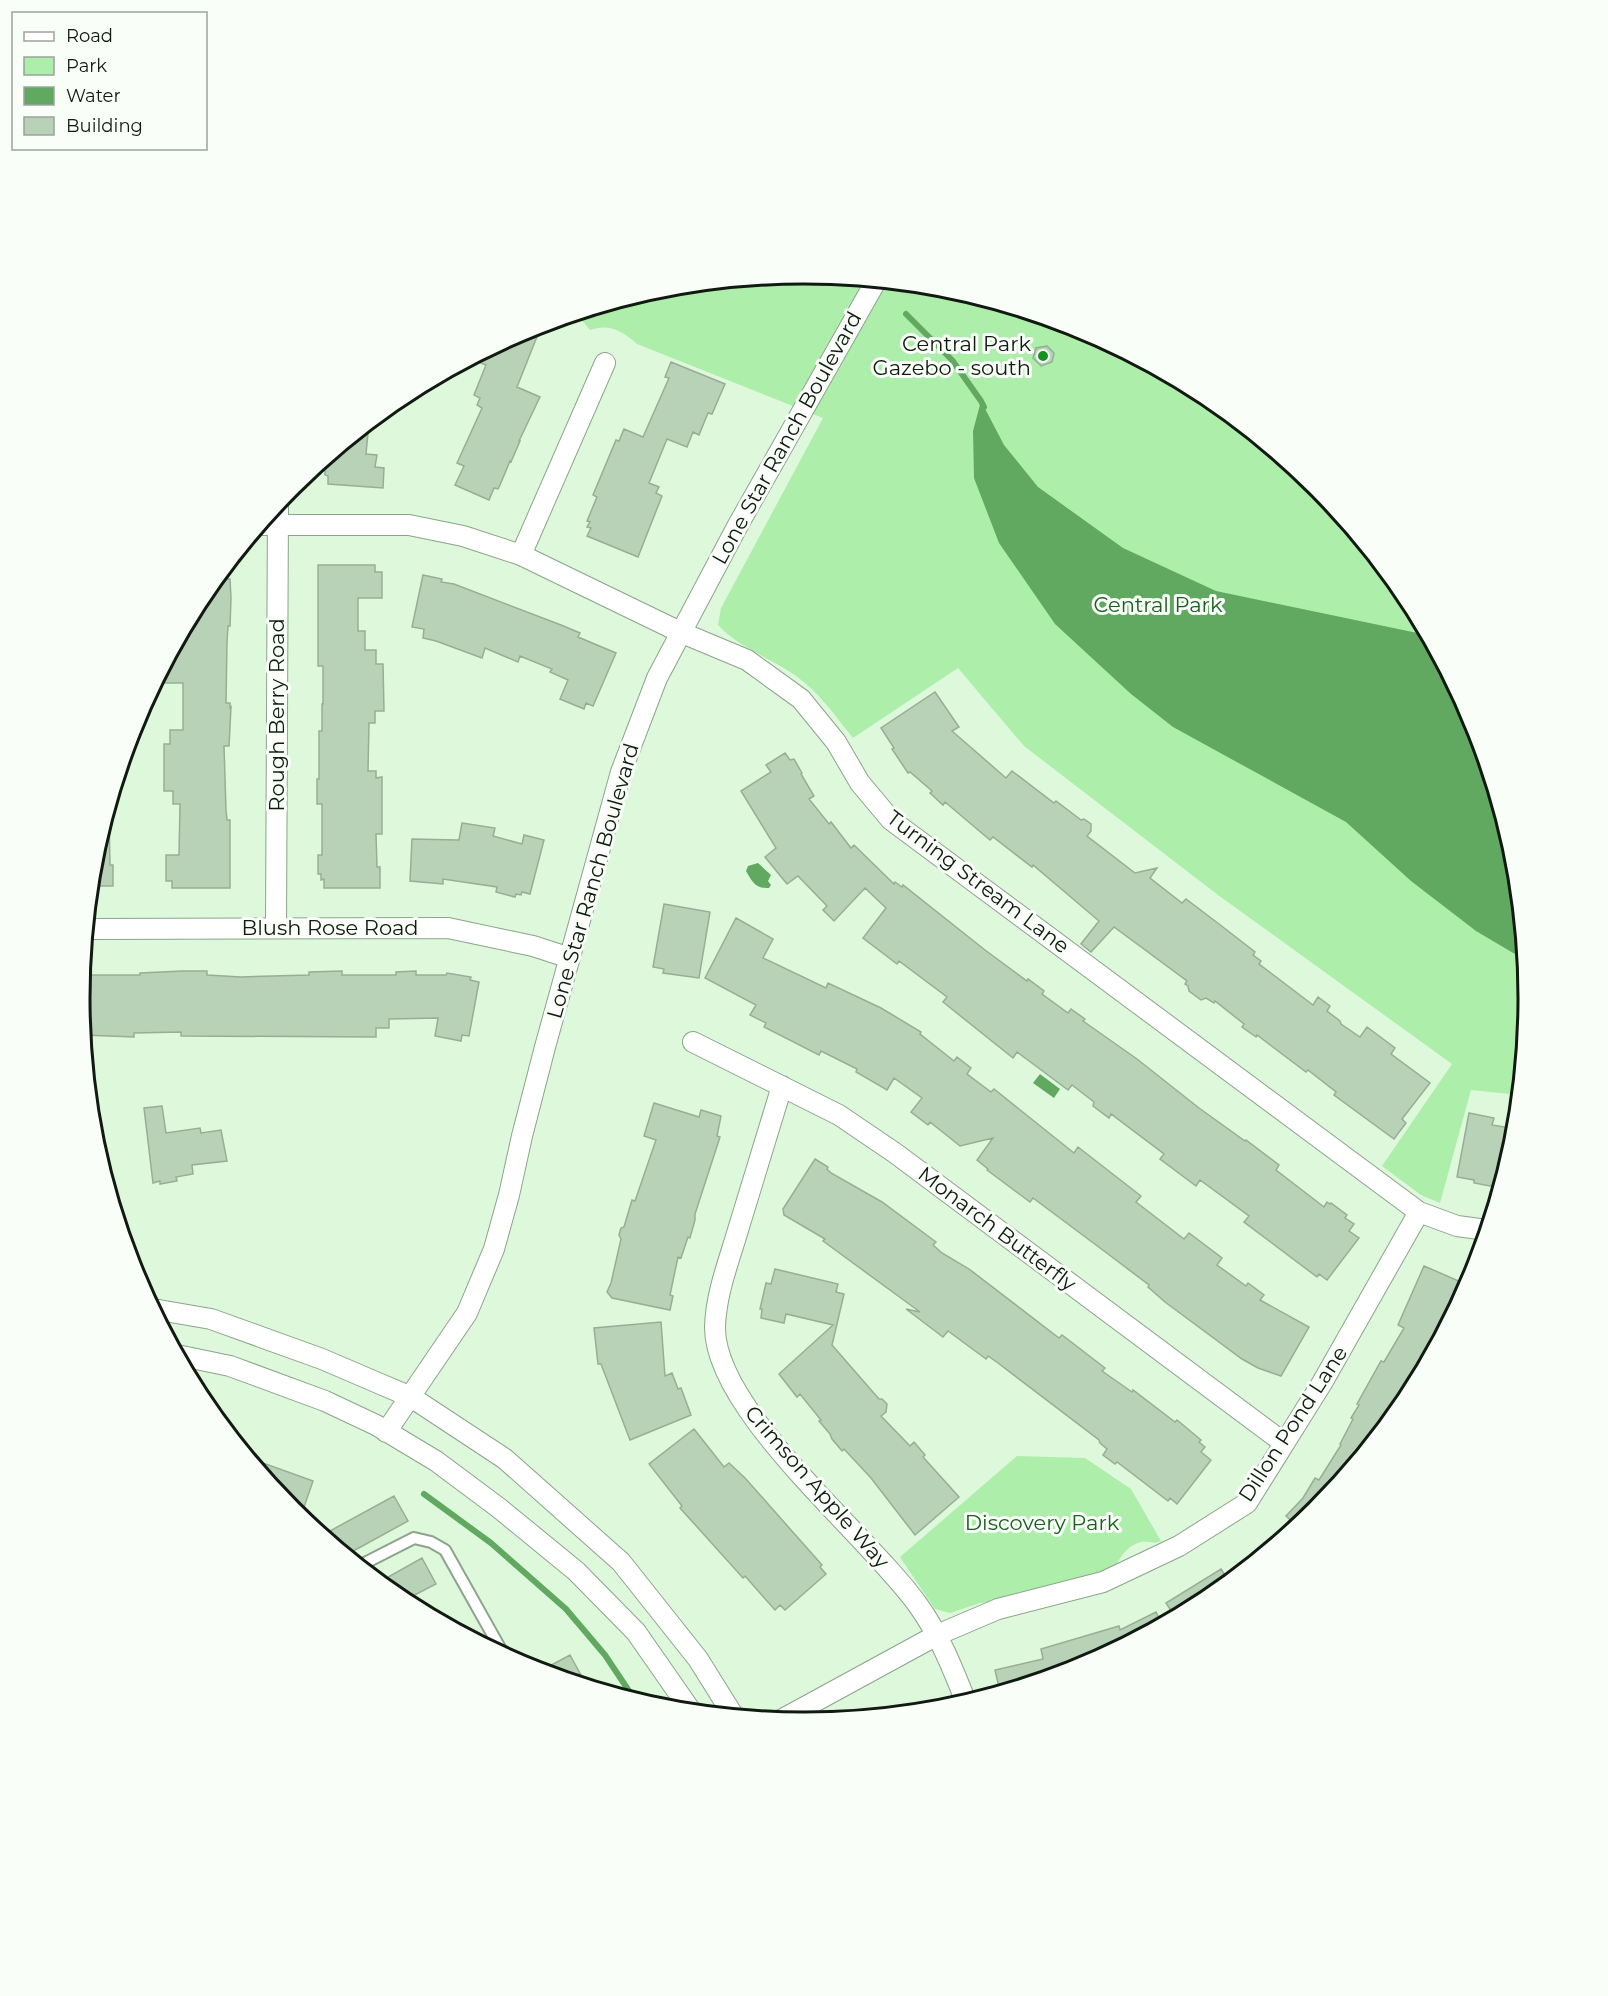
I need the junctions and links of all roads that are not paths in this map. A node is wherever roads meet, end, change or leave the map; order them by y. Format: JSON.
{"nodes":[{"id":1,"x":872,"y":288,"type":"edge"},
{"id":2,"x":605,"y":363,"type":"dead end"},
{"id":3,"x":268,"y":525,"type":"edge"},
{"id":4,"x":521,"y":555,"type":"junction"},
{"id":5,"x":680,"y":632,"type":"junction"},
{"id":6,"x":276,"y":928,"type":"junction"},
{"id":7,"x":94,"y":929,"type":"edge"},
{"id":8,"x":570,"y":958,"type":"junction"},
{"id":9,"x":693,"y":1042,"type":"dead end"},
{"id":10,"x":782,"y":1086,"type":"junction"},
{"id":11,"x":1419,"y":1212,"type":"junction"},
{"id":12,"x":1480,"y":1229,"type":"edge"},
{"id":13,"x":162,"y":1310,"type":"edge"},
{"id":14,"x":187,"y":1357,"type":"edge"},
{"id":15,"x":411,"y":1397,"type":"junction"},
{"id":16,"x":386,"y":1431,"type":"junction"},
{"id":17,"x":1284,"y":1443,"type":"junction"},
{"id":18,"x":367,"y":1562,"type":"edge"},
{"id":19,"x":937,"y":1635,"type":"junction"},
{"id":20,"x":497,"y":1642,"type":"edge"},
{"id":21,"x":962,"y":1694,"type":"edge"},
{"id":22,"x":684,"y":1701,"type":"edge"},
{"id":23,"x":728,"y":1708,"type":"edge"},
{"id":24,"x":796,"y":1712,"type":"edge"}],
"edges":[{"from":1,"to":5,"type":"street","name":"Lone Star Ranch Boulevard"},
{"from":2,"to":4,"type":"street"},
{"from":3,"to":4,"type":"street","name":"Turning Stream Lane"},
{"from":3,"to":6,"type":"street","name":"Rough Berry Road"},
{"from":4,"to":5,"type":"street","name":"Turning Stream Lane"},
{"from":5,"to":8,"type":"street","name":"Lone Star Ranch Boulevard"},
{"from":5,"to":11,"type":"street","name":"Turning Stream Lane"},
{"from":6,"to":7,"type":"street","name":"Blush Rose Road"},
{"from":6,"to":8,"type":"street","name":"Blush Rose Road"},
{"from":8,"to":15,"type":"street","name":"Lone Star Ranch Boulevard"},
{"from":9,"to":10,"type":"street","name":"Monarch Butterfly"},
{"from":10,"to":17,"type":"street","name":"Monarch Butterfly"},
{"from":10,"to":19,"type":"street","name":"Crimson Apple Way"},
{"from":11,"to":12,"type":"street","name":"Turning Stream Lane"},
{"from":11,"to":17,"type":"street","name":"Dillon Pond Lane"},
{"from":13,"to":15,"type":"street"},
{"from":14,"to":16,"type":"street"},
{"from":15,"to":16,"type":"street","name":"Lone Star Ranch Boulevard"},
{"from":15,"to":23,"type":"street"},
{"from":16,"to":22,"type":"street"},
{"from":17,"to":19,"type":"street","name":"Dillon Pond Lane"},
{"from":18,"to":20,"type":"lane"},
{"from":19,"to":21,"type":"street","name":"Crimson Apple Way"},
{"from":19,"to":24,"type":"street","name":"Dillon Pond Lane"}]}
